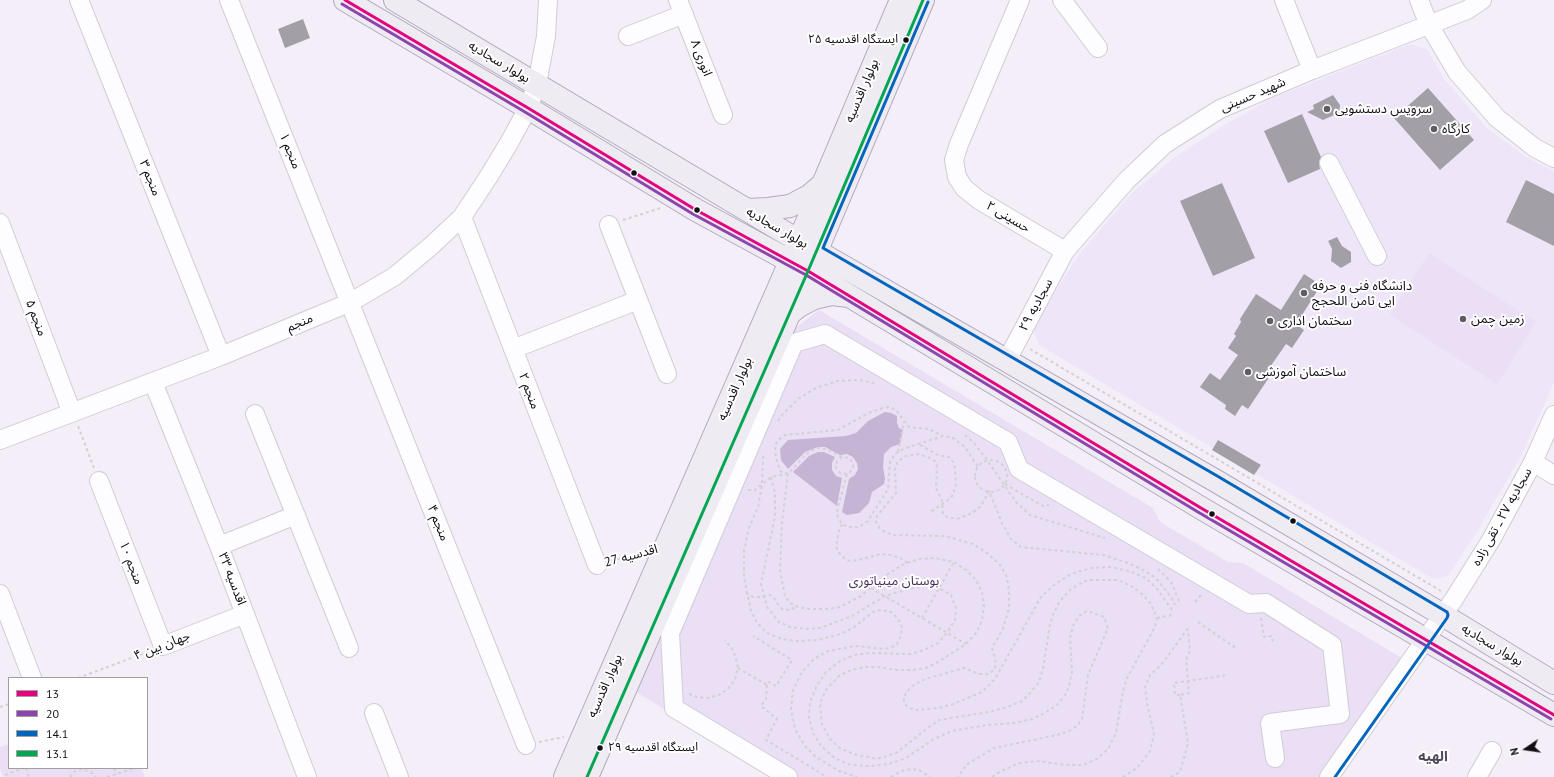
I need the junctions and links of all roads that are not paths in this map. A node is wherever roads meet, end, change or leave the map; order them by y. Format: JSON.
{"nodes":[{"id":1,"x":79,"y":0,"type":"edge"},
{"id":2,"x":230,"y":0,"type":"edge"},
{"id":3,"x":345,"y":0,"type":"edge"},
{"id":4,"x":395,"y":0,"type":"edge"},
{"id":5,"x":548,"y":0,"type":"edge"},
{"id":6,"x":901,"y":0,"type":"edge"},
{"id":7,"x":923,"y":0,"type":"edge"},
{"id":8,"x":1020,"y":0,"type":"edge"},
{"id":9,"x":1062,"y":0,"type":"edge"},
{"id":10,"x":1284,"y":0,"type":"edge"},
{"id":11,"x":1419,"y":0,"type":"edge"},
{"id":12,"x":1482,"y":0,"type":"edge"},
{"id":13,"x":681,"y":7,"type":"edge"},
{"id":14,"x":1429,"y":25,"type":"junction"},
{"id":15,"x":628,"y":36,"type":"dead end"},
{"id":16,"x":1098,"y":48,"type":"dead end"},
{"id":17,"x":1312,"y":70,"type":"junction"},
{"id":18,"x":537,"y":84,"type":"junction"},
{"id":19,"x":528,"y":108,"type":"junction"},
{"id":20,"x":723,"y":116,"type":"dead end"},
{"id":21,"x":1554,"y":158,"type":"edge"},
{"id":22,"x":1329,"y":163,"type":"dead end"},
{"id":23,"x":823,"y":184,"type":"junction"},
{"id":24,"x":747,"y":210,"type":"junction"},
{"id":25,"x":462,"y":217,"type":"junction"},
{"id":26,"x":0,"y":223,"type":"edge"},
{"id":27,"x":609,"y":225,"type":"road end"},
{"id":28,"x":808,"y":246,"type":"junction"},
{"id":29,"x":1065,"y":251,"type":"junction"},
{"id":30,"x":1377,"y":256,"type":"dead end"},
{"id":31,"x":799,"y":266,"type":"junction"},
{"id":32,"x":849,"y":296,"type":"junction"},
{"id":33,"x":638,"y":300,"type":"junction"},
{"id":34,"x":350,"y":302,"type":"junction"},
{"id":35,"x":789,"y":314,"type":"junction"},
{"id":36,"x":513,"y":349,"type":"junction"},
{"id":37,"x":1012,"y":351,"type":"junction"},
{"id":38,"x":221,"y":356,"type":"junction"},
{"id":39,"x":667,"y":374,"type":"dead end"},
{"id":40,"x":153,"y":382,"type":"junction"},
{"id":41,"x":72,"y":413,"type":"junction"},
{"id":42,"x":255,"y":414,"type":"dead end"},
{"id":43,"x":1554,"y":415,"type":"edge"},
{"id":44,"x":0,"y":440,"type":"edge"},
{"id":45,"x":1533,"y":462,"type":"junction"},
{"id":46,"x":1554,"y":475,"type":"edge"},
{"id":47,"x":99,"y":481,"type":"road end"},
{"id":48,"x":296,"y":515,"type":"junction"},
{"id":49,"x":220,"y":546,"type":"junction"},
{"id":50,"x":597,"y":565,"type":"road end"},
{"id":51,"x":0,"y":594,"type":"edge"},
{"id":52,"x":1449,"y":607,"type":"junction"},
{"id":53,"x":245,"y":614,"type":"junction"},
{"id":54,"x":1427,"y":640,"type":"junction"},
{"id":55,"x":163,"y":646,"type":"joint"},
{"id":56,"x":349,"y":648,"type":"dead end"},
{"id":57,"x":32,"y":677,"type":"edge"},
{"id":58,"x":1554,"y":683,"type":"edge"},
{"id":59,"x":374,"y":713,"type":"dead end"},
{"id":60,"x":1554,"y":715,"type":"edge"},
{"id":61,"x":526,"y":745,"type":"road end"},
{"id":62,"x":1492,"y":750,"type":"dead end"},
{"id":63,"x":1275,"y":758,"type":"dead end"},
{"id":64,"x":307,"y":777,"type":"edge"},
{"id":65,"x":399,"y":777,"type":"edge"},
{"id":66,"x":565,"y":777,"type":"edge"},
{"id":67,"x":587,"y":777,"type":"edge"},
{"id":68,"x":788,"y":777,"type":"edge"},
{"id":69,"x":1329,"y":777,"type":"edge"},
{"id":70,"x":1477,"y":777,"type":"edge"}],
"edges":[{"from":1,"to":38,"type":"street","name":"منجم ۳"},
{"from":2,"to":34,"type":"street","name":"منجم ۱"},
{"from":3,"to":19,"type":"main road","name":"بولوار سجادیه"},
{"from":4,"to":18,"type":"main road","name":"بولوار سجادیه"},
{"from":5,"to":18,"type":"street","name":"منجم"},
{"from":6,"to":23,"type":"main road","name":"بولوار اقدسیه"},
{"from":7,"to":28,"type":"main road","name":"بولوار اقدسیه"},
{"from":8,"to":29,"type":"street","name":"حسینی ۲"},
{"from":9,"to":16,"type":"street"},
{"from":10,"to":17,"type":"street"},
{"from":11,"to":14,"type":"street"},
{"from":12,"to":14,"type":"street","name":"شهید حسینی"},
{"from":13,"to":15,"type":"street"},
{"from":13,"to":20,"type":"street","name":"انوری ۸"},
{"from":14,"to":17,"type":"street","name":"شهید حسینی"},
{"from":14,"to":21,"type":"street"},
{"from":17,"to":29,"type":"street","name":"شهید حسینی"},
{"from":18,"to":19,"type":"street","name":"منجم"},
{"from":18,"to":24,"type":"main road","name":"بولوار سجادیه"},
{"from":19,"to":25,"type":"street","name":"منجم"},
{"from":19,"to":31,"type":"main road","name":"بولوار سجادیه"},
{"from":22,"to":30,"type":"street"},
{"from":23,"to":24,"type":"main road"},
{"from":23,"to":28,"type":"main road","name":"بولوار اقدسیه"},
{"from":24,"to":28,"type":"main road","name":"بولوار سجادیه"},
{"from":25,"to":34,"type":"street","name":"منجم"},
{"from":25,"to":36,"type":"street","name":"منجم ۲"},
{"from":26,"to":41,"type":"street","name":"منجم ۵"},
{"from":27,"to":33,"type":"street"},
{"from":28,"to":31,"type":"main road","name":"بولوار اقدسیه"},
{"from":28,"to":37,"type":"main road","name":"بولوار سجادیه"},
{"from":29,"to":37,"type":"street","name":"سجادیه ۲۹"},
{"from":31,"to":32,"type":"main road","name":"بولوار سجادیه"},
{"from":31,"to":35,"type":"main road","name":"بولوار اقدسیه"},
{"from":31,"to":66,"type":"main road","name":"بولوار اقدسیه"},
{"from":32,"to":35,"type":"main road"},
{"from":32,"to":54,"type":"main road","name":"بولوار سجادیه"},
{"from":33,"to":36,"type":"street"},
{"from":33,"to":39,"type":"street"},
{"from":34,"to":38,"type":"street","name":"منجم"},
{"from":34,"to":61,"type":"street","name":"منجم ۴"},
{"from":35,"to":67,"type":"main road","name":"بولوار اقدسیه"},
{"from":36,"to":50,"type":"street","name":"منجم ۲"},
{"from":37,"to":52,"type":"main road","name":"بولوار سجادیه"},
{"from":38,"to":40,"type":"street","name":"منجم"},
{"from":40,"to":41,"type":"street","name":"منجم"},
{"from":40,"to":49,"type":"street","name":"اقدسیه ۳۳"},
{"from":41,"to":44,"type":"street","name":"منجم"},
{"from":42,"to":48,"type":"street"},
{"from":43,"to":45,"type":"street","name":"سجادیه ۲۷ ـ تقی زاده"},
{"from":45,"to":46,"type":"street"},
{"from":45,"to":52,"type":"street","name":"سجادیه ۲۷ ـ تقی زاده"},
{"from":47,"to":55,"type":"street","name":"منجم ۱۰"},
{"from":48,"to":49,"type":"street"},
{"from":48,"to":56,"type":"street"},
{"from":49,"to":53,"type":"street","name":"اقدسیه ۳۳"},
{"from":51,"to":57,"type":"street"},
{"from":52,"to":54,"type":"street","name":"سجادیه ۲۷ ـ تقی زاده"},
{"from":52,"to":58,"type":"main road","name":"بولوار سجادیه"},
{"from":53,"to":55,"type":"street","name":"جهان بین ۴"},
{"from":53,"to":64,"type":"street","name":"اقدسیه ۳۳"},
{"from":54,"to":60,"type":"main road","name":"بولوار سجادیه"},
{"from":54,"to":69,"type":"street","name":"سجادیه ۲۷ ـ تقی زاده"},
{"from":59,"to":65,"type":"street"},
{"from":62,"to":70,"type":"street"},
{"from":63,"to":68,"type":"street"}]}
